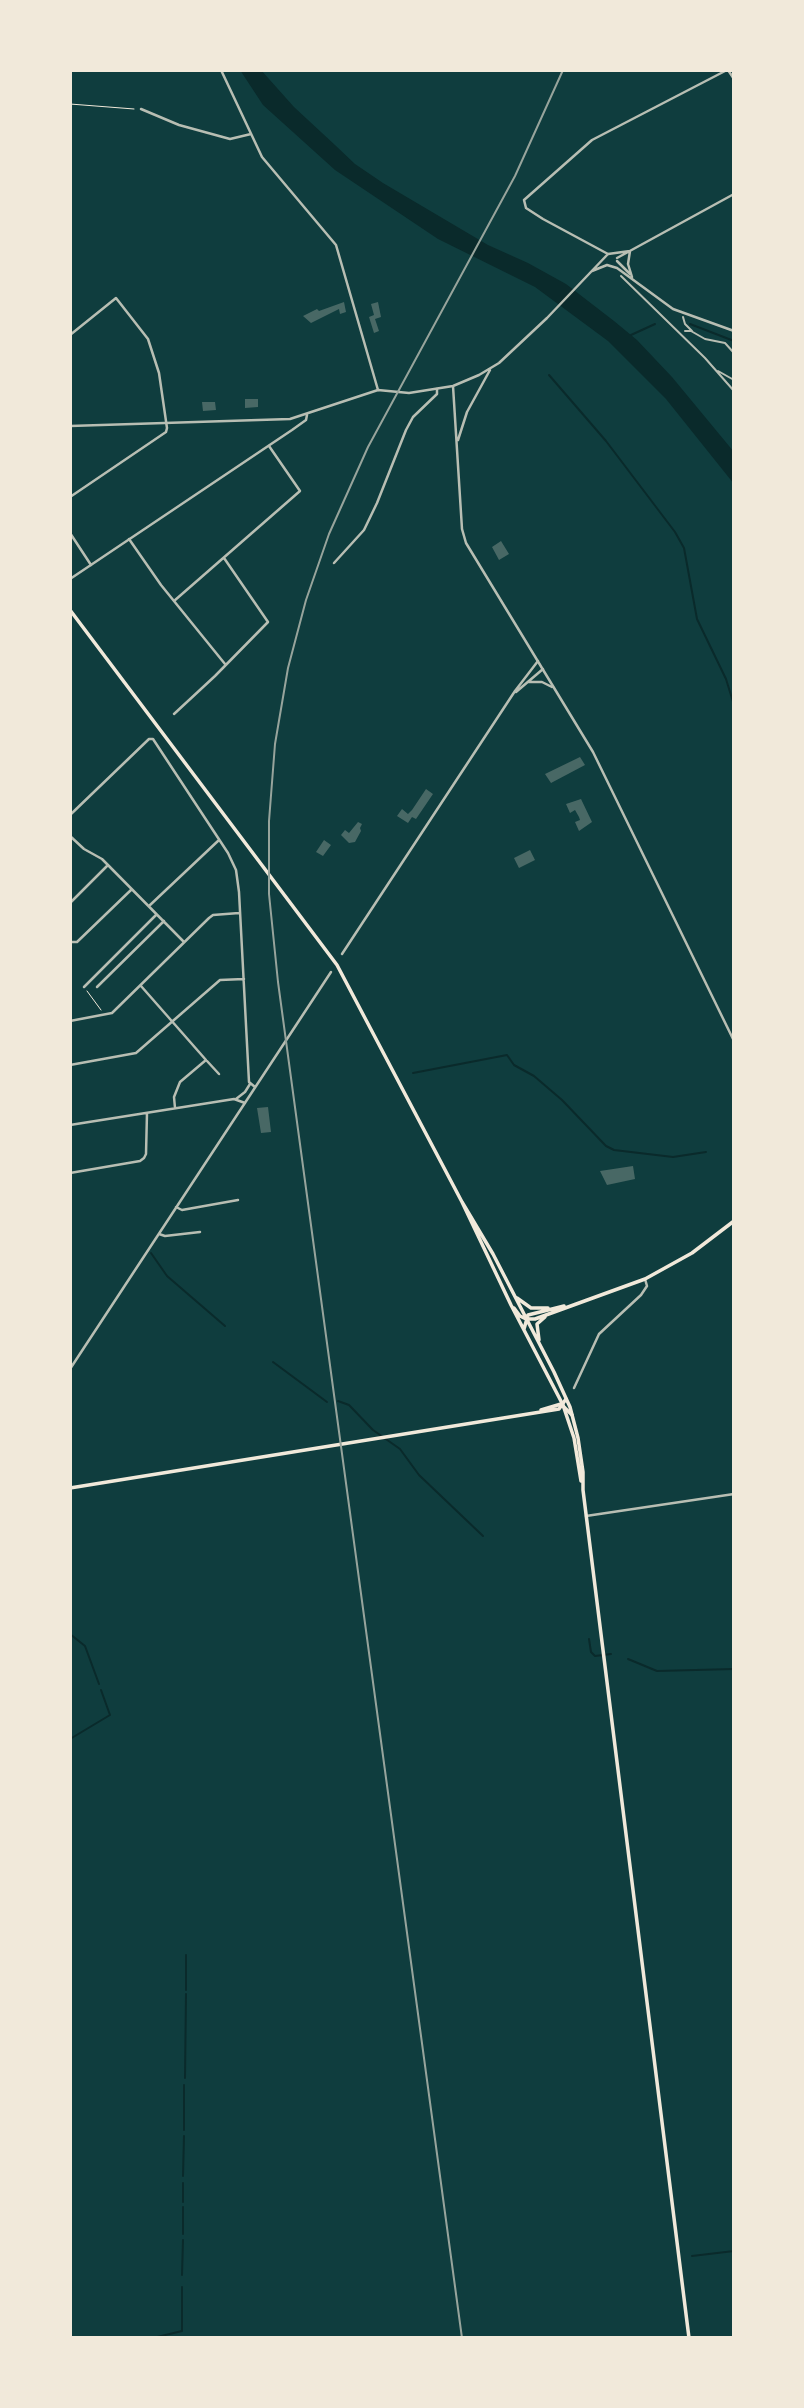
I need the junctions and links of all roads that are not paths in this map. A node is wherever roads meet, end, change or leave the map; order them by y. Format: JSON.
{"nodes":[{"id":1,"x":221,"y":70,"type":"edge"},
{"id":2,"x":728,"y":70,"type":"edge"},
{"id":3,"x":734,"y":79,"type":"edge"},
{"id":4,"x":141,"y":109,"type":"road end"},
{"id":5,"x":251,"y":134,"type":"junction"},
{"id":6,"x":734,"y":194,"type":"edge"},
{"id":7,"x":594,"y":249,"type":"junction"},
{"id":8,"x":630,"y":251,"type":"junction"},
{"id":9,"x":608,"y":254,"type":"junction"},
{"id":10,"x":616,"y":258,"type":"junction"},
{"id":11,"x":605,"y":259,"type":"junction"},
{"id":12,"x":607,"y":265,"type":"junction"},
{"id":13,"x":614,"y":266,"type":"junction"},
{"id":14,"x":591,"y":272,"type":"junction"},
{"id":15,"x":621,"y":276,"type":"dead end"},
{"id":16,"x":632,"y":277,"type":"junction"},
{"id":17,"x":683,"y":317,"type":"dead end"},
{"id":18,"x":685,"y":331,"type":"dead end"},
{"id":19,"x":692,"y":331,"type":"junction"},
{"id":20,"x":734,"y":331,"type":"edge"},
{"id":21,"x":70,"y":335,"type":"edge"},
{"id":22,"x":734,"y":353,"type":"edge"},
{"id":23,"x":491,"y":369,"type":"junction"},
{"id":24,"x":717,"y":371,"type":"junction"},
{"id":25,"x":734,"y":380,"type":"edge"},
{"id":26,"x":453,"y":386,"type":"junction"},
{"id":27,"x":436,"y":389,"type":"junction"},
{"id":28,"x":378,"y":390,"type":"junction"},
{"id":29,"x":734,"y":391,"type":"edge"},
{"id":30,"x":307,"y":415,"type":"junction"},
{"id":31,"x":166,"y":424,"type":"junction"},
{"id":32,"x":70,"y":426,"type":"edge"},
{"id":33,"x":461,"y":428,"type":"junction"},
{"id":34,"x":456,"y":429,"type":"junction"},
{"id":35,"x":457,"y":443,"type":"junction"},
{"id":36,"x":269,"y":446,"type":"junction"},
{"id":37,"x":70,"y":497,"type":"edge"},
{"id":38,"x":70,"y":533,"type":"edge"},
{"id":39,"x":129,"y":539,"type":"junction"},
{"id":40,"x":224,"y":558,"type":"junction"},
{"id":41,"x":334,"y":563,"type":"dead end"},
{"id":42,"x":91,"y":565,"type":"junction"},
{"id":43,"x":70,"y":579,"type":"edge"},
{"id":44,"x":174,"y":601,"type":"junction"},
{"id":45,"x":70,"y":610,"type":"edge"},
{"id":46,"x":538,"y":661,"type":"junction"},
{"id":47,"x":226,"y":665,"type":"junction"},
{"id":48,"x":543,"y":669,"type":"junction"},
{"id":49,"x":529,"y":682,"type":"junction"},
{"id":50,"x":555,"y":689,"type":"junction"},
{"id":51,"x":514,"y":694,"type":"junction"},
{"id":52,"x":174,"y":714,"type":"dead end"},
{"id":53,"x":70,"y":816,"type":"edge"},
{"id":54,"x":70,"y":836,"type":"edge"},
{"id":55,"x":219,"y":840,"type":"junction"},
{"id":56,"x":108,"y":865,"type":"junction"},
{"id":57,"x":132,"y":889,"type":"junction"},
{"id":58,"x":70,"y":903,"type":"edge"},
{"id":59,"x":149,"y":906,"type":"junction"},
{"id":60,"x":241,"y":913,"type":"junction"},
{"id":61,"x":157,"y":914,"type":"junction"},
{"id":62,"x":164,"y":921,"type":"junction"},
{"id":63,"x":70,"y":942,"type":"edge"},
{"id":64,"x":184,"y":942,"type":"junction"},
{"id":65,"x":342,"y":954,"type":"dead end"},
{"id":66,"x":331,"y":972,"type":"dead end"},
{"id":67,"x":244,"y":979,"type":"junction"},
{"id":68,"x":141,"y":986,"type":"junction"},
{"id":69,"x":84,"y":987,"type":"road end"},
{"id":70,"x":97,"y":987,"type":"dead end"},
{"id":71,"x":70,"y":1021,"type":"edge"},
{"id":72,"x":172,"y":1021,"type":"junction"},
{"id":73,"x":734,"y":1041,"type":"edge"},
{"id":74,"x":206,"y":1060,"type":"junction"},
{"id":75,"x":70,"y":1065,"type":"edge"},
{"id":76,"x":219,"y":1074,"type":"dead end"},
{"id":77,"x":250,"y":1084,"type":"junction"},
{"id":78,"x":255,"y":1087,"type":"junction"},
{"id":79,"x":236,"y":1099,"type":"junction"},
{"id":80,"x":245,"y":1102,"type":"junction"},
{"id":81,"x":175,"y":1108,"type":"junction"},
{"id":82,"x":147,"y":1113,"type":"junction"},
{"id":83,"x":70,"y":1125,"type":"edge"},
{"id":84,"x":70,"y":1172,"type":"edge"},
{"id":85,"x":238,"y":1200,"type":"dead end"},
{"id":86,"x":462,"y":1202,"type":"junction"},
{"id":87,"x":176,"y":1207,"type":"junction"},
{"id":88,"x":734,"y":1221,"type":"edge"},
{"id":89,"x":200,"y":1232,"type":"dead end"},
{"id":90,"x":159,"y":1234,"type":"junction"},
{"id":91,"x":645,"y":1279,"type":"junction"},
{"id":92,"x":513,"y":1294,"type":"junction"},
{"id":93,"x":510,"y":1304,"type":"junction"},
{"id":94,"x":554,"y":1310,"type":"junction"},
{"id":95,"x":526,"y":1319,"type":"junction"},
{"id":96,"x":524,"y":1329,"type":"junction"},
{"id":97,"x":540,"y":1346,"type":"junction"},
{"id":98,"x":70,"y":1368,"type":"edge"},
{"id":99,"x":573,"y":1388,"type":"dead end"},
{"id":100,"x":557,"y":1394,"type":"junction"},
{"id":101,"x":566,"y":1399,"type":"junction"},
{"id":102,"x":548,"y":1407,"type":"junction"},
{"id":103,"x":561,"y":1407,"type":"junction"},
{"id":104,"x":537,"y":1412,"type":"junction"},
{"id":105,"x":573,"y":1417,"type":"junction"},
{"id":106,"x":70,"y":1488,"type":"edge"},
{"id":107,"x":583,"y":1490,"type":"junction"},
{"id":108,"x":734,"y":1494,"type":"edge"},
{"id":109,"x":586,"y":1516,"type":"junction"},
{"id":110,"x":689,"y":2338,"type":"edge"}],
"edges":[{"from":1,"to":5,"type":"street"},
{"from":2,"to":3,"type":"street"},
{"from":2,"to":7,"type":"street"},
{"from":4,"to":5,"type":"street"},
{"from":5,"to":28,"type":"street"},
{"from":6,"to":8,"type":"street"},
{"from":7,"to":9,"type":"street"},
{"from":7,"to":11,"type":"street"},
{"from":8,"to":10,"type":"street"},
{"from":8,"to":16,"type":"street"},
{"from":9,"to":10,"type":"street"},
{"from":9,"to":11,"type":"street"},
{"from":10,"to":13,"type":"street"},
{"from":10,"to":16,"type":"street"},
{"from":11,"to":12,"type":"street"},
{"from":11,"to":14,"type":"street"},
{"from":12,"to":13,"type":"street"},
{"from":12,"to":14,"type":"street"},
{"from":13,"to":16,"type":"street"},
{"from":14,"to":23,"type":"street"},
{"from":15,"to":24,"type":"street"},
{"from":16,"to":20,"type":"street"},
{"from":17,"to":19,"type":"street"},
{"from":18,"to":19,"type":"street"},
{"from":19,"to":22,"type":"street"},
{"from":21,"to":31,"type":"street"},
{"from":23,"to":26,"type":"street"},
{"from":23,"to":33,"type":"street"},
{"from":24,"to":25,"type":"street"},
{"from":24,"to":29,"type":"street"},
{"from":26,"to":27,"type":"street"},
{"from":26,"to":34,"type":"street"},
{"from":27,"to":28,"type":"street"},
{"from":27,"to":41,"type":"street"},
{"from":28,"to":30,"type":"street"},
{"from":30,"to":31,"type":"street"},
{"from":30,"to":36,"type":"street"},
{"from":31,"to":32,"type":"street"},
{"from":31,"to":37,"type":"street"},
{"from":33,"to":34,"type":"street"},
{"from":33,"to":35,"type":"street"},
{"from":34,"to":35,"type":"street"},
{"from":35,"to":46,"type":"street"},
{"from":36,"to":39,"type":"street"},
{"from":36,"to":40,"type":"street"},
{"from":38,"to":42,"type":"street"},
{"from":39,"to":42,"type":"street"},
{"from":39,"to":44,"type":"street"},
{"from":40,"to":44,"type":"street"},
{"from":40,"to":47,"type":"street"},
{"from":42,"to":43,"type":"street"},
{"from":44,"to":47,"type":"street"},
{"from":45,"to":86,"type":"main road"},
{"from":46,"to":48,"type":"street"},
{"from":46,"to":51,"type":"street"},
{"from":47,"to":52,"type":"street"},
{"from":48,"to":49,"type":"street"},
{"from":48,"to":50,"type":"street"},
{"from":49,"to":50,"type":"street"},
{"from":49,"to":51,"type":"street"},
{"from":50,"to":73,"type":"street"},
{"from":51,"to":65,"type":"street"},
{"from":53,"to":55,"type":"street"},
{"from":54,"to":56,"type":"street"},
{"from":55,"to":59,"type":"street"},
{"from":55,"to":60,"type":"street"},
{"from":56,"to":57,"type":"street"},
{"from":56,"to":58,"type":"street"},
{"from":57,"to":59,"type":"street"},
{"from":57,"to":63,"type":"street"},
{"from":59,"to":61,"type":"street"},
{"from":60,"to":64,"type":"street"},
{"from":60,"to":67,"type":"street"},
{"from":61,"to":62,"type":"street"},
{"from":61,"to":69,"type":"street"},
{"from":62,"to":64,"type":"street"},
{"from":62,"to":70,"type":"street"},
{"from":64,"to":68,"type":"street"},
{"from":66,"to":78,"type":"street"},
{"from":67,"to":72,"type":"street"},
{"from":67,"to":77,"type":"street"},
{"from":68,"to":71,"type":"street"},
{"from":68,"to":72,"type":"street"},
{"from":72,"to":74,"type":"street"},
{"from":72,"to":75,"type":"street"},
{"from":74,"to":76,"type":"street"},
{"from":74,"to":81,"type":"street"},
{"from":77,"to":78,"type":"street"},
{"from":77,"to":79,"type":"street"},
{"from":78,"to":80,"type":"street"},
{"from":79,"to":80,"type":"street"},
{"from":79,"to":81,"type":"street"},
{"from":80,"to":87,"type":"street"},
{"from":81,"to":82,"type":"street"},
{"from":82,"to":83,"type":"street"},
{"from":82,"to":84,"type":"street"},
{"from":85,"to":87,"type":"street"},
{"from":86,"to":92,"type":"main road"},
{"from":86,"to":93,"type":"main road"},
{"from":87,"to":90,"type":"street"},
{"from":88,"to":91,"type":"main road"},
{"from":89,"to":90,"type":"street"},
{"from":90,"to":98,"type":"street"},
{"from":91,"to":94,"type":"main road"},
{"from":91,"to":99,"type":"street"},
{"from":92,"to":94,"type":"main road"},
{"from":92,"to":95,"type":"main road"},
{"from":93,"to":95,"type":"main road"},
{"from":93,"to":96,"type":"main road"},
{"from":94,"to":95,"type":"main road"},
{"from":94,"to":97,"type":"main road"},
{"from":95,"to":96,"type":"main road"},
{"from":95,"to":97,"type":"main road"},
{"from":96,"to":100,"type":"main road"},
{"from":97,"to":101,"type":"main road"},
{"from":100,"to":102,"type":"main road"},
{"from":100,"to":103,"type":"main road"},
{"from":101,"to":103,"type":"main road"},
{"from":101,"to":105,"type":"main road"},
{"from":102,"to":103,"type":"main road"},
{"from":102,"to":104,"type":"main road"},
{"from":103,"to":104,"type":"main road"},
{"from":103,"to":105,"type":"main road"},
{"from":103,"to":107,"type":"main road"},
{"from":104,"to":106,"type":"main road"},
{"from":105,"to":107,"type":"main road"},
{"from":107,"to":109,"type":"main road"},
{"from":108,"to":109,"type":"street"},
{"from":109,"to":110,"type":"main road"}]}
